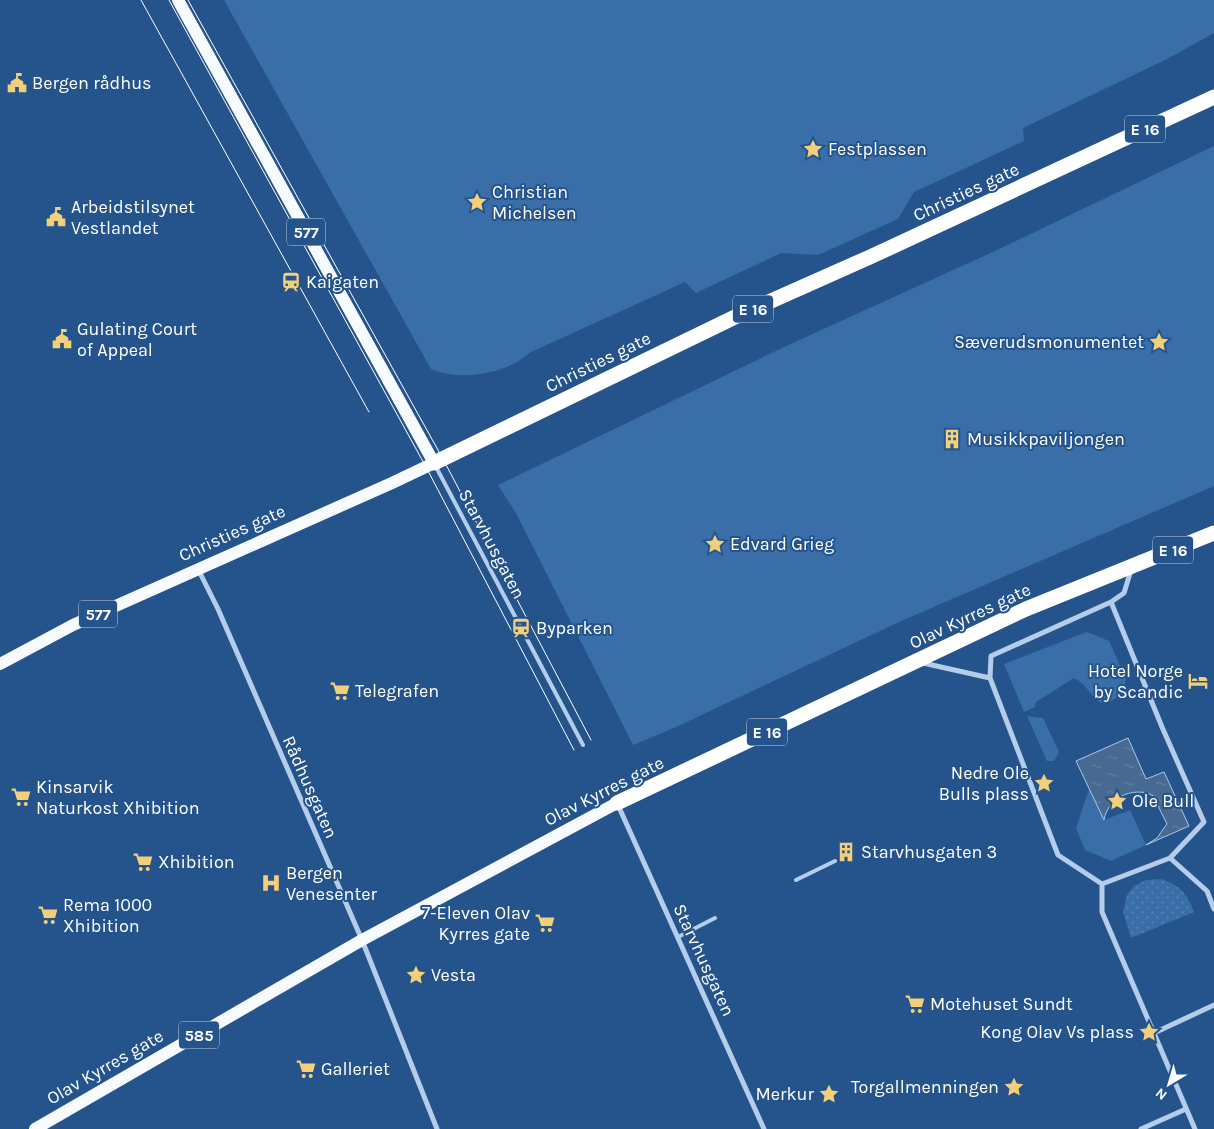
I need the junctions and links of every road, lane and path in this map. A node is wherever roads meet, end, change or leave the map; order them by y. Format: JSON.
{"nodes":[{"id":1,"x":178,"y":0,"type":"edge"},
{"id":2,"x":1214,"y":97,"type":"edge"},
{"id":3,"x":434,"y":463,"type":"junction"},
{"id":4,"x":1214,"y":533,"type":"edge"},
{"id":5,"x":1132,"y":567,"type":"junction"},
{"id":6,"x":198,"y":568,"type":"junction"},
{"id":7,"x":1111,"y":602,"type":"junction"},
{"id":8,"x":915,"y":661,"type":"junction"},
{"id":9,"x":0,"y":664,"type":"edge"},
{"id":10,"x":990,"y":678,"type":"junction"},
{"id":11,"x":582,"y":745,"type":"dead end"},
{"id":12,"x":617,"y":803,"type":"junction"},
{"id":13,"x":1170,"y":858,"type":"junction"},
{"id":14,"x":836,"y":861,"type":"dead end"},
{"id":15,"x":796,"y":880,"type":"dead end"},
{"id":16,"x":1102,"y":884,"type":"junction"},
{"id":17,"x":1214,"y":909,"type":"edge"},
{"id":18,"x":715,"y":918,"type":"dead end"},
{"id":19,"x":678,"y":937,"type":"junction"},
{"id":20,"x":362,"y":940,"type":"junction"},
{"id":21,"x":1214,"y":1005,"type":"edge"},
{"id":22,"x":1154,"y":1033,"type":"junction"},
{"id":23,"x":1186,"y":1109,"type":"junction"},
{"id":24,"x":35,"y":1129,"type":"edge"},
{"id":25,"x":437,"y":1129,"type":"edge"},
{"id":26,"x":764,"y":1129,"type":"edge"},
{"id":27,"x":1141,"y":1129,"type":"edge"},
{"id":28,"x":1195,"y":1129,"type":"edge"}],
"edges":[{"from":1,"to":3,"type":"main road","number":"577"},
{"from":2,"to":3,"type":"highway","name":"Christies gate","number":"E 16"},
{"from":3,"to":6,"type":"main road","name":"Christies gate","number":"577"},
{"from":3,"to":11,"type":"lane","name":"Starvhusgaten"},
{"from":4,"to":5,"type":"highway","name":"Olav Kyrres gate","number":"E 16"},
{"from":5,"to":7,"type":"street"},
{"from":5,"to":8,"type":"highway","name":"Olav Kyrres gate","number":"E 16"},
{"from":6,"to":9,"type":"main road","name":"Christies gate","number":"577"},
{"from":6,"to":20,"type":"street","name":"Rådhusgaten"},
{"from":7,"to":10,"type":"street"},
{"from":7,"to":13,"type":"street"},
{"from":8,"to":10,"type":"street"},
{"from":8,"to":12,"type":"highway","name":"Olav Kyrres gate","number":"E 16"},
{"from":10,"to":16,"type":"street"},
{"from":12,"to":19,"type":"street","name":"Starvhusgaten"},
{"from":12,"to":20,"type":"main road","name":"Olav Kyrres gate","number":"585"},
{"from":13,"to":16,"type":"street"},
{"from":13,"to":17,"type":"street"},
{"from":14,"to":15,"type":"lane"},
{"from":16,"to":22,"type":"street"},
{"from":18,"to":19,"type":"lane"},
{"from":19,"to":26,"type":"street","name":"Starvhusgaten"},
{"from":20,"to":24,"type":"main road","name":"Olav Kyrres gate","number":"585"},
{"from":20,"to":25,"type":"street","name":"Rådhusgaten"},
{"from":21,"to":22,"type":"street"},
{"from":22,"to":23,"type":"street"},
{"from":23,"to":27,"type":"street"},
{"from":23,"to":28,"type":"street"}]}
